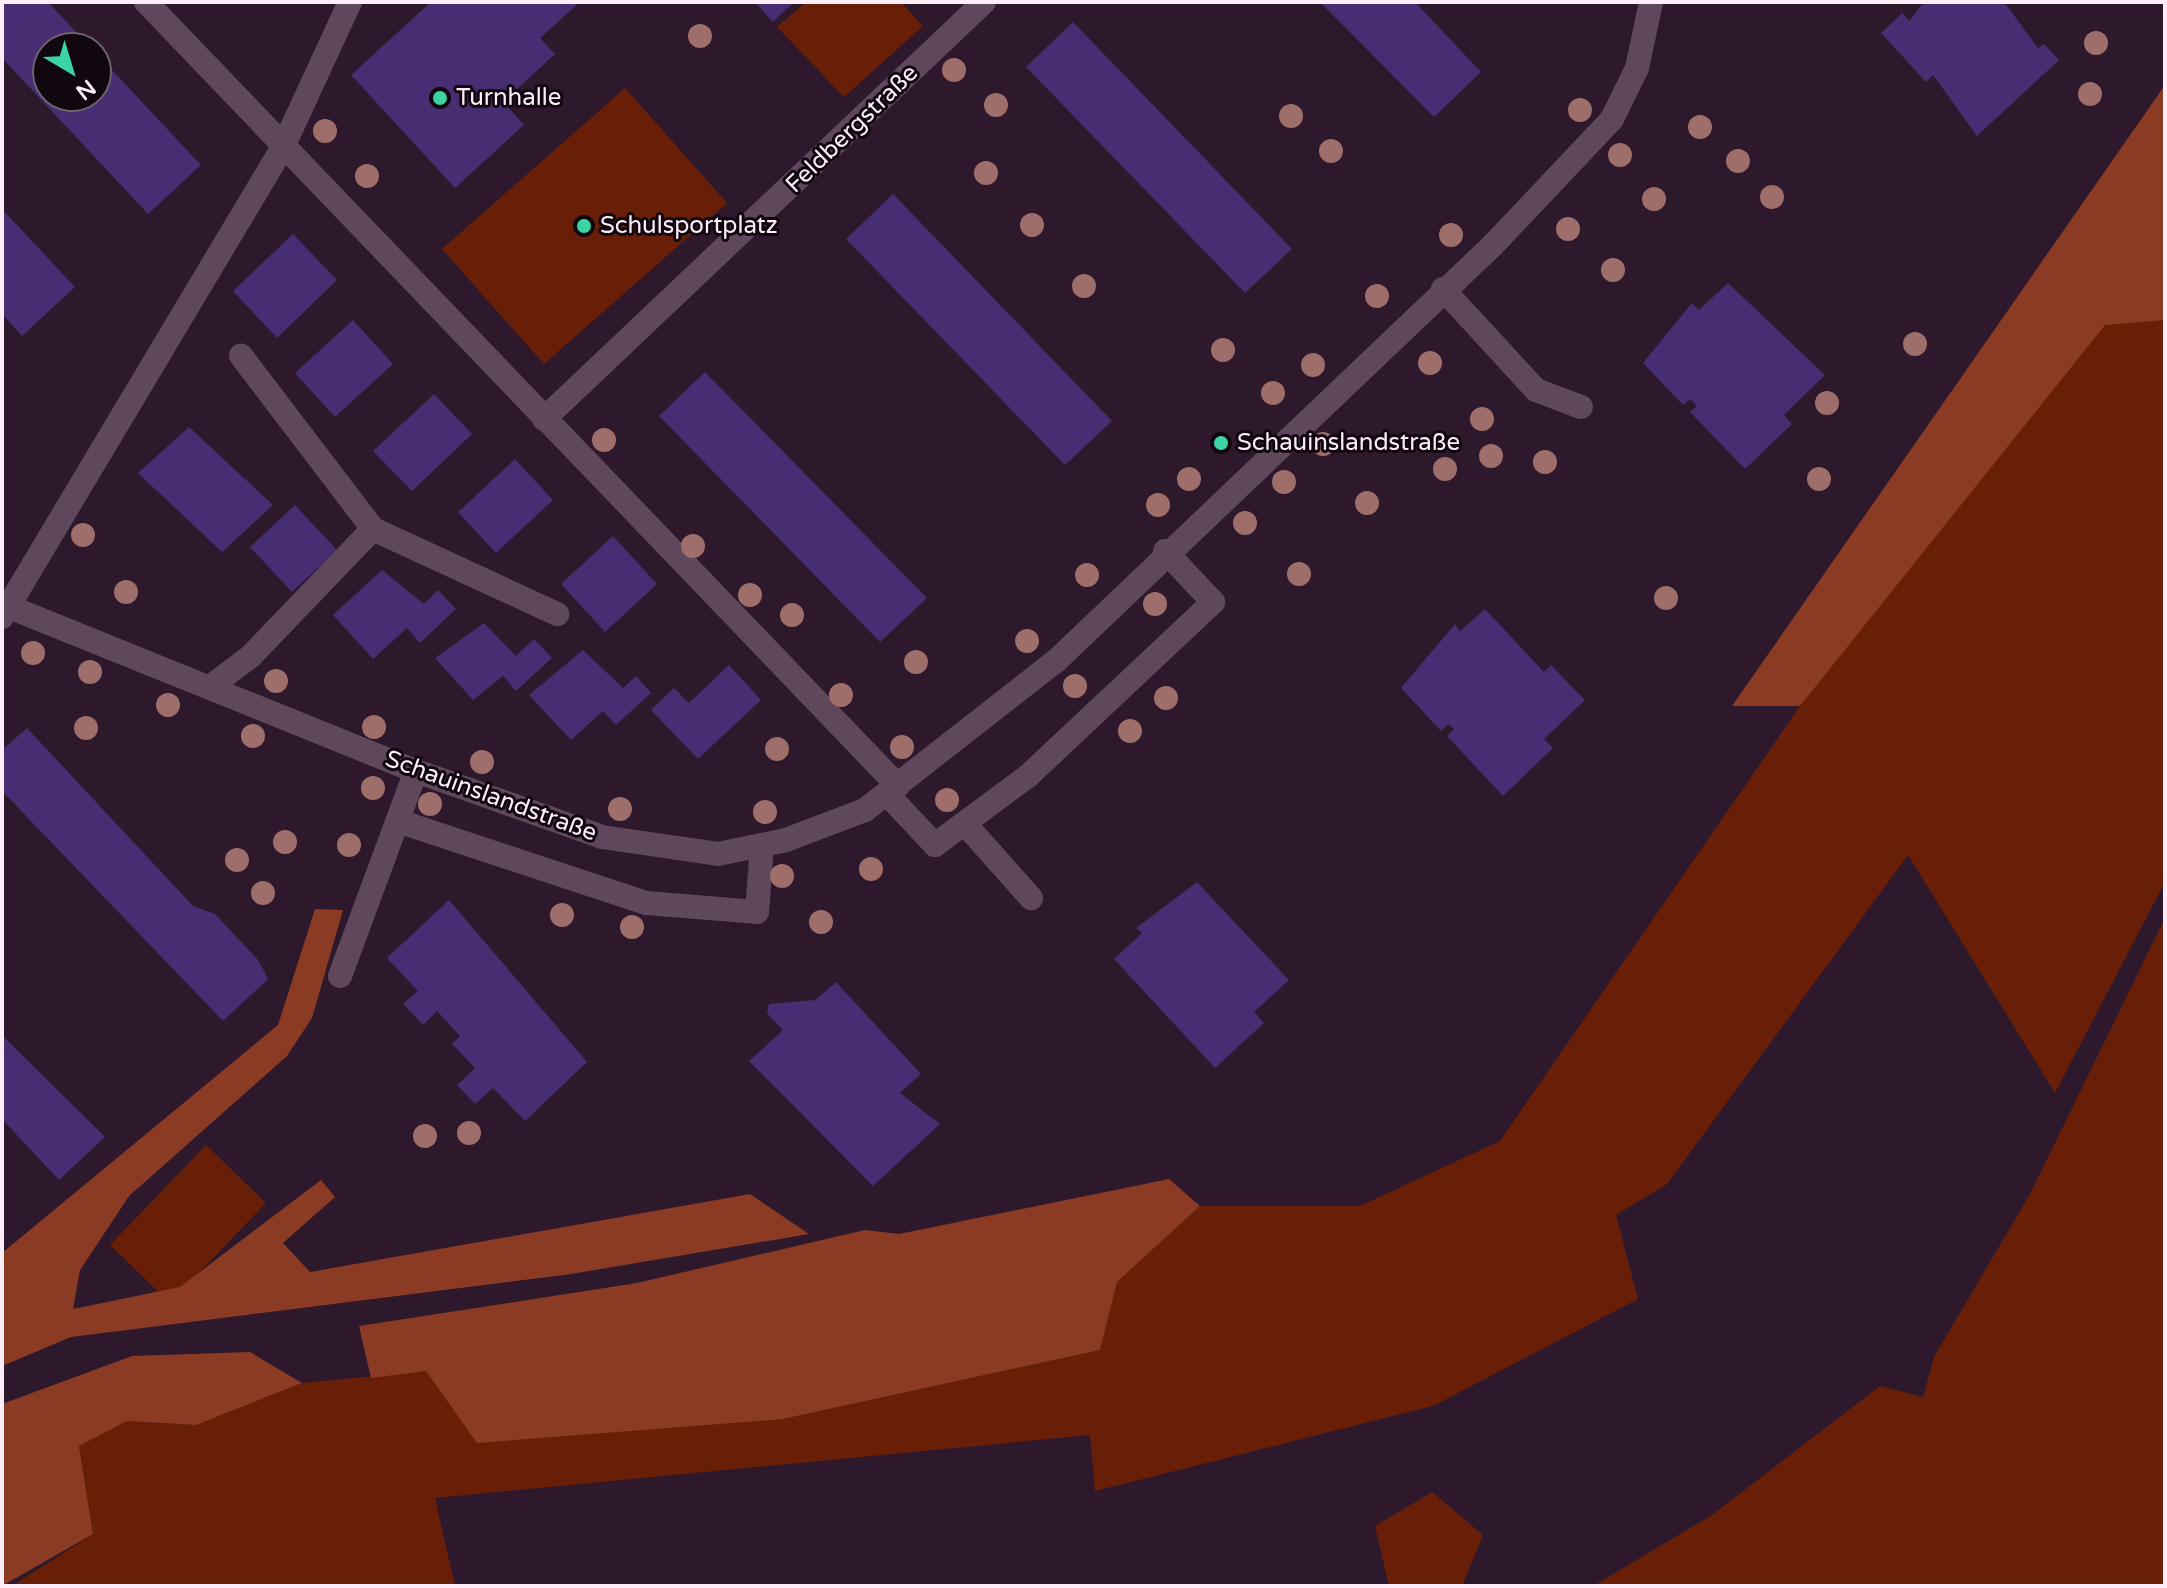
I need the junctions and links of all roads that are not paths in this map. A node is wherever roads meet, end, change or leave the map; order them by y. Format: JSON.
{"nodes":[{"id":1,"x":146,"y":2,"type":"edge"},
{"id":2,"x":350,"y":2,"type":"edge"},
{"id":3,"x":984,"y":2,"type":"edge"},
{"id":4,"x":1651,"y":2,"type":"edge"},
{"id":5,"x":283,"y":147,"type":"junction"},
{"id":6,"x":1443,"y":289,"type":"junction"},
{"id":7,"x":241,"y":356,"type":"dead end"},
{"id":8,"x":1581,"y":407,"type":"dead end"},
{"id":9,"x":544,"y":419,"type":"junction"},
{"id":10,"x":373,"y":529,"type":"junction"},
{"id":11,"x":1165,"y":551,"type":"junction"},
{"id":12,"x":4,"y":609,"type":"edge"},
{"id":13,"x":557,"y":614,"type":"dead end"},
{"id":14,"x":210,"y":687,"type":"junction"},
{"id":15,"x":416,"y":771,"type":"junction"},
{"id":16,"x":892,"y":790,"type":"junction"},
{"id":17,"x":398,"y":821,"type":"junction"},
{"id":18,"x":966,"y":825,"type":"junction"},
{"id":19,"x":762,"y":845,"type":"junction"},
{"id":20,"x":1031,"y":898,"type":"dead end"},
{"id":21,"x":340,"y":976,"type":"dead end"}],
"edges":[{"from":1,"to":5,"type":"street"},
{"from":2,"to":5,"type":"street"},
{"from":3,"to":9,"type":"street","name":"Feldbergstraße"},
{"from":4,"to":6,"type":"street","name":"Schauinslandstraße"},
{"from":5,"to":9,"type":"street"},
{"from":5,"to":12,"type":"street"},
{"from":6,"to":8,"type":"street"},
{"from":6,"to":11,"type":"street","name":"Schauinslandstraße"},
{"from":7,"to":10,"type":"street"},
{"from":9,"to":16,"type":"street"},
{"from":10,"to":13,"type":"street"},
{"from":10,"to":14,"type":"street"},
{"from":11,"to":16,"type":"street","name":"Schauinslandstraße"},
{"from":11,"to":18,"type":"street"},
{"from":12,"to":14,"type":"street","name":"Schauinslandstraße"},
{"from":14,"to":15,"type":"street","name":"Schauinslandstraße"},
{"from":15,"to":17,"type":"street"},
{"from":15,"to":19,"type":"street","name":"Schauinslandstraße"},
{"from":16,"to":18,"type":"street"},
{"from":16,"to":19,"type":"street","name":"Schauinslandstraße"},
{"from":17,"to":19,"type":"street"},
{"from":17,"to":21,"type":"street"},
{"from":18,"to":20,"type":"street"}]}
